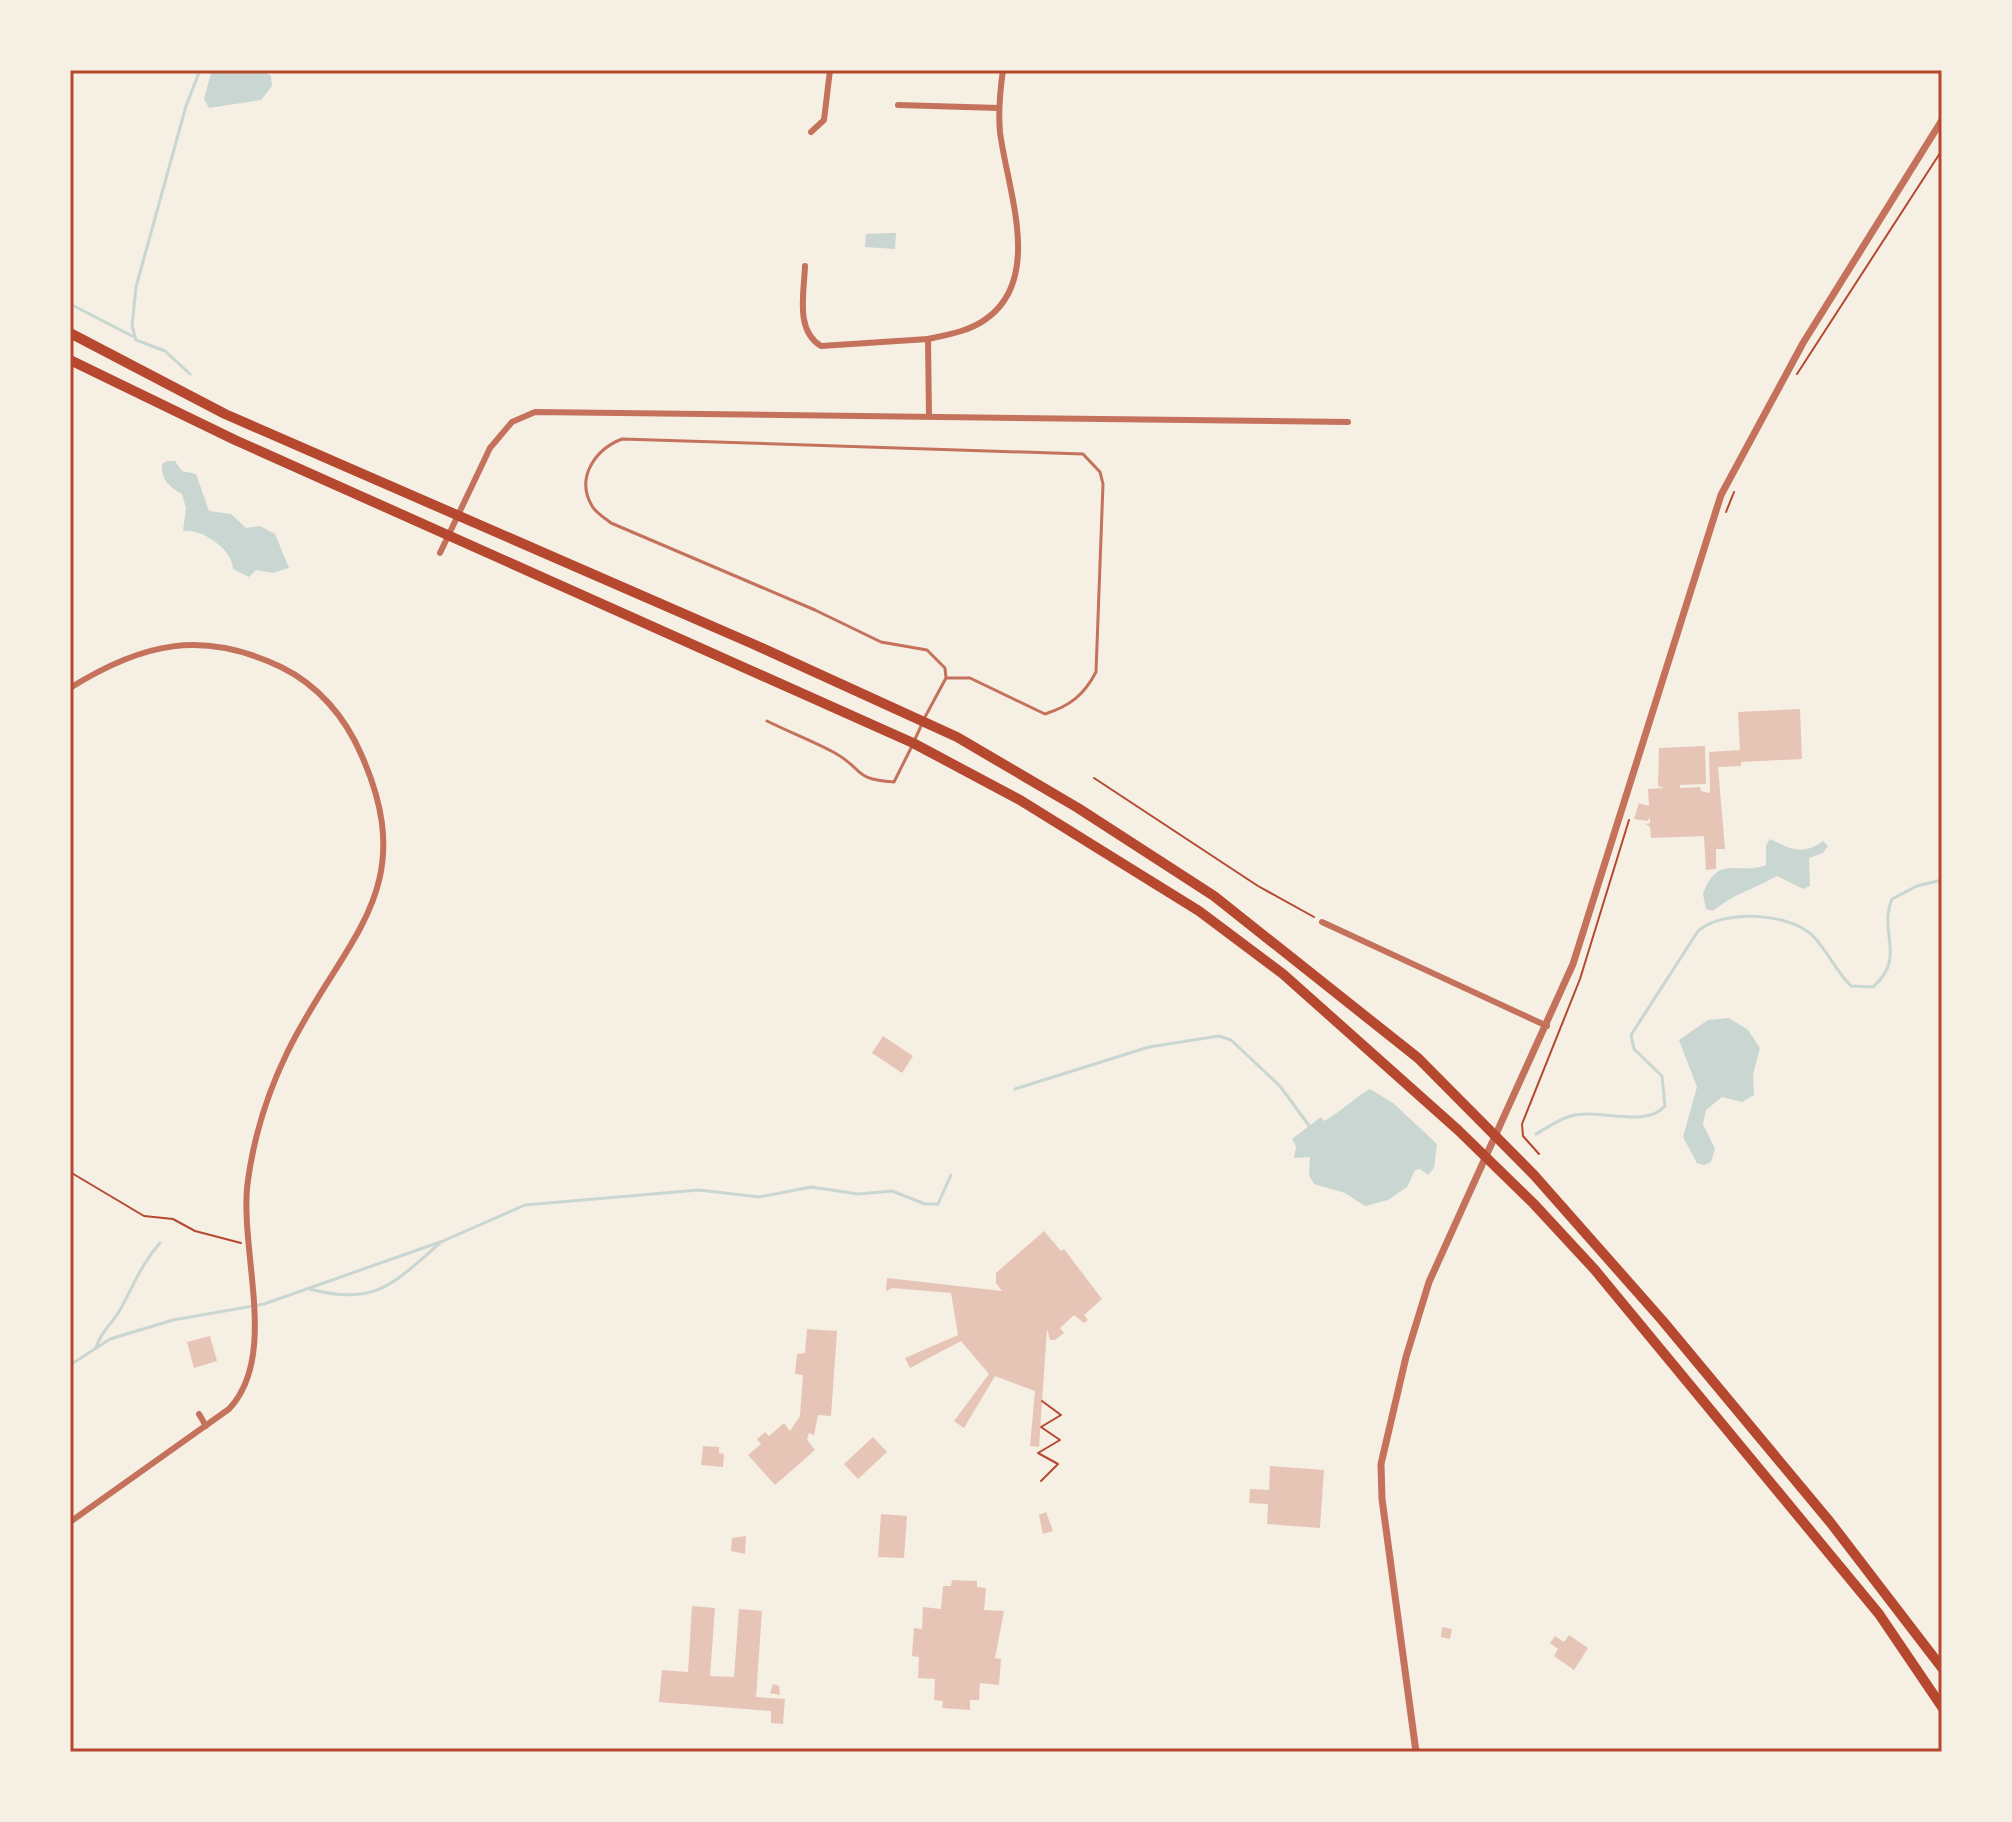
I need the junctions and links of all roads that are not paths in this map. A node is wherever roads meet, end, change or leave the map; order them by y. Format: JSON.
{"nodes":[{"id":1,"x":830,"y":70,"type":"edge"},
{"id":2,"x":1003,"y":70,"type":"edge"},
{"id":3,"x":898,"y":105,"type":"dead end"},
{"id":4,"x":999,"y":108,"type":"junction"},
{"id":5,"x":1942,"y":120,"type":"edge"},
{"id":6,"x":811,"y":132,"type":"dead end"},
{"id":7,"x":805,"y":266,"type":"dead end"},
{"id":8,"x":70,"y":333,"type":"edge"},
{"id":9,"x":928,"y":339,"type":"junction"},
{"id":10,"x":70,"y":360,"type":"edge"},
{"id":11,"x":929,"y":416,"type":"junction"},
{"id":12,"x":1348,"y":422,"type":"dead end"},
{"id":13,"x":459,"y":515,"type":"junction"},
{"id":14,"x":449,"y":537,"type":"junction"},
{"id":15,"x":440,"y":553,"type":"dead end"},
{"id":16,"x":946,"y":678,"type":"junction"},
{"id":17,"x":70,"y":688,"type":"edge"},
{"id":18,"x":767,"y":721,"type":"dead end"},
{"id":19,"x":923,"y":722,"type":"junction"},
{"id":20,"x":913,"y":743,"type":"junction"},
{"id":21,"x":1322,"y":922,"type":"road end"},
{"id":22,"x":1547,"y":1026,"type":"junction"},
{"id":23,"x":1495,"y":1138,"type":"junction"},
{"id":24,"x":1486,"y":1156,"type":"junction"},
{"id":25,"x":199,"y":1414,"type":"dead end"},
{"id":26,"x":206,"y":1426,"type":"junction"},
{"id":27,"x":84,"y":1498,"type":"dead end"},
{"id":28,"x":91,"y":1507,"type":"junction"},
{"id":29,"x":70,"y":1522,"type":"edge"},
{"id":30,"x":1942,"y":1668,"type":"edge"},
{"id":31,"x":1942,"y":1707,"type":"edge"},
{"id":32,"x":1415,"y":1752,"type":"edge"}],
"edges":[{"from":1,"to":6,"type":"street"},
{"from":2,"to":4,"type":"street"},
{"from":3,"to":4,"type":"street"},
{"from":4,"to":9,"type":"street"},
{"from":5,"to":22,"type":"street"},
{"from":7,"to":9,"type":"street"},
{"from":8,"to":13,"type":"highway"},
{"from":9,"to":11,"type":"street"},
{"from":10,"to":14,"type":"highway"},
{"from":11,"to":12,"type":"street"},
{"from":11,"to":13,"type":"street"},
{"from":13,"to":14,"type":"street"},
{"from":13,"to":19,"type":"highway"},
{"from":14,"to":15,"type":"street"},
{"from":14,"to":20,"type":"highway"},
{"from":16,"to":16,"type":"lane"},
{"from":16,"to":19,"type":"lane"},
{"from":17,"to":26,"type":"street"},
{"from":18,"to":20,"type":"lane"},
{"from":19,"to":20,"type":"lane"},
{"from":19,"to":23,"type":"highway"},
{"from":20,"to":24,"type":"highway"},
{"from":21,"to":22,"type":"street"},
{"from":22,"to":23,"type":"street"},
{"from":23,"to":24,"type":"street"},
{"from":23,"to":30,"type":"highway"},
{"from":24,"to":31,"type":"highway"},
{"from":24,"to":32,"type":"street"},
{"from":25,"to":26,"type":"street"},
{"from":26,"to":28,"type":"street"},
{"from":27,"to":28,"type":"street"},
{"from":28,"to":29,"type":"street"}]}
